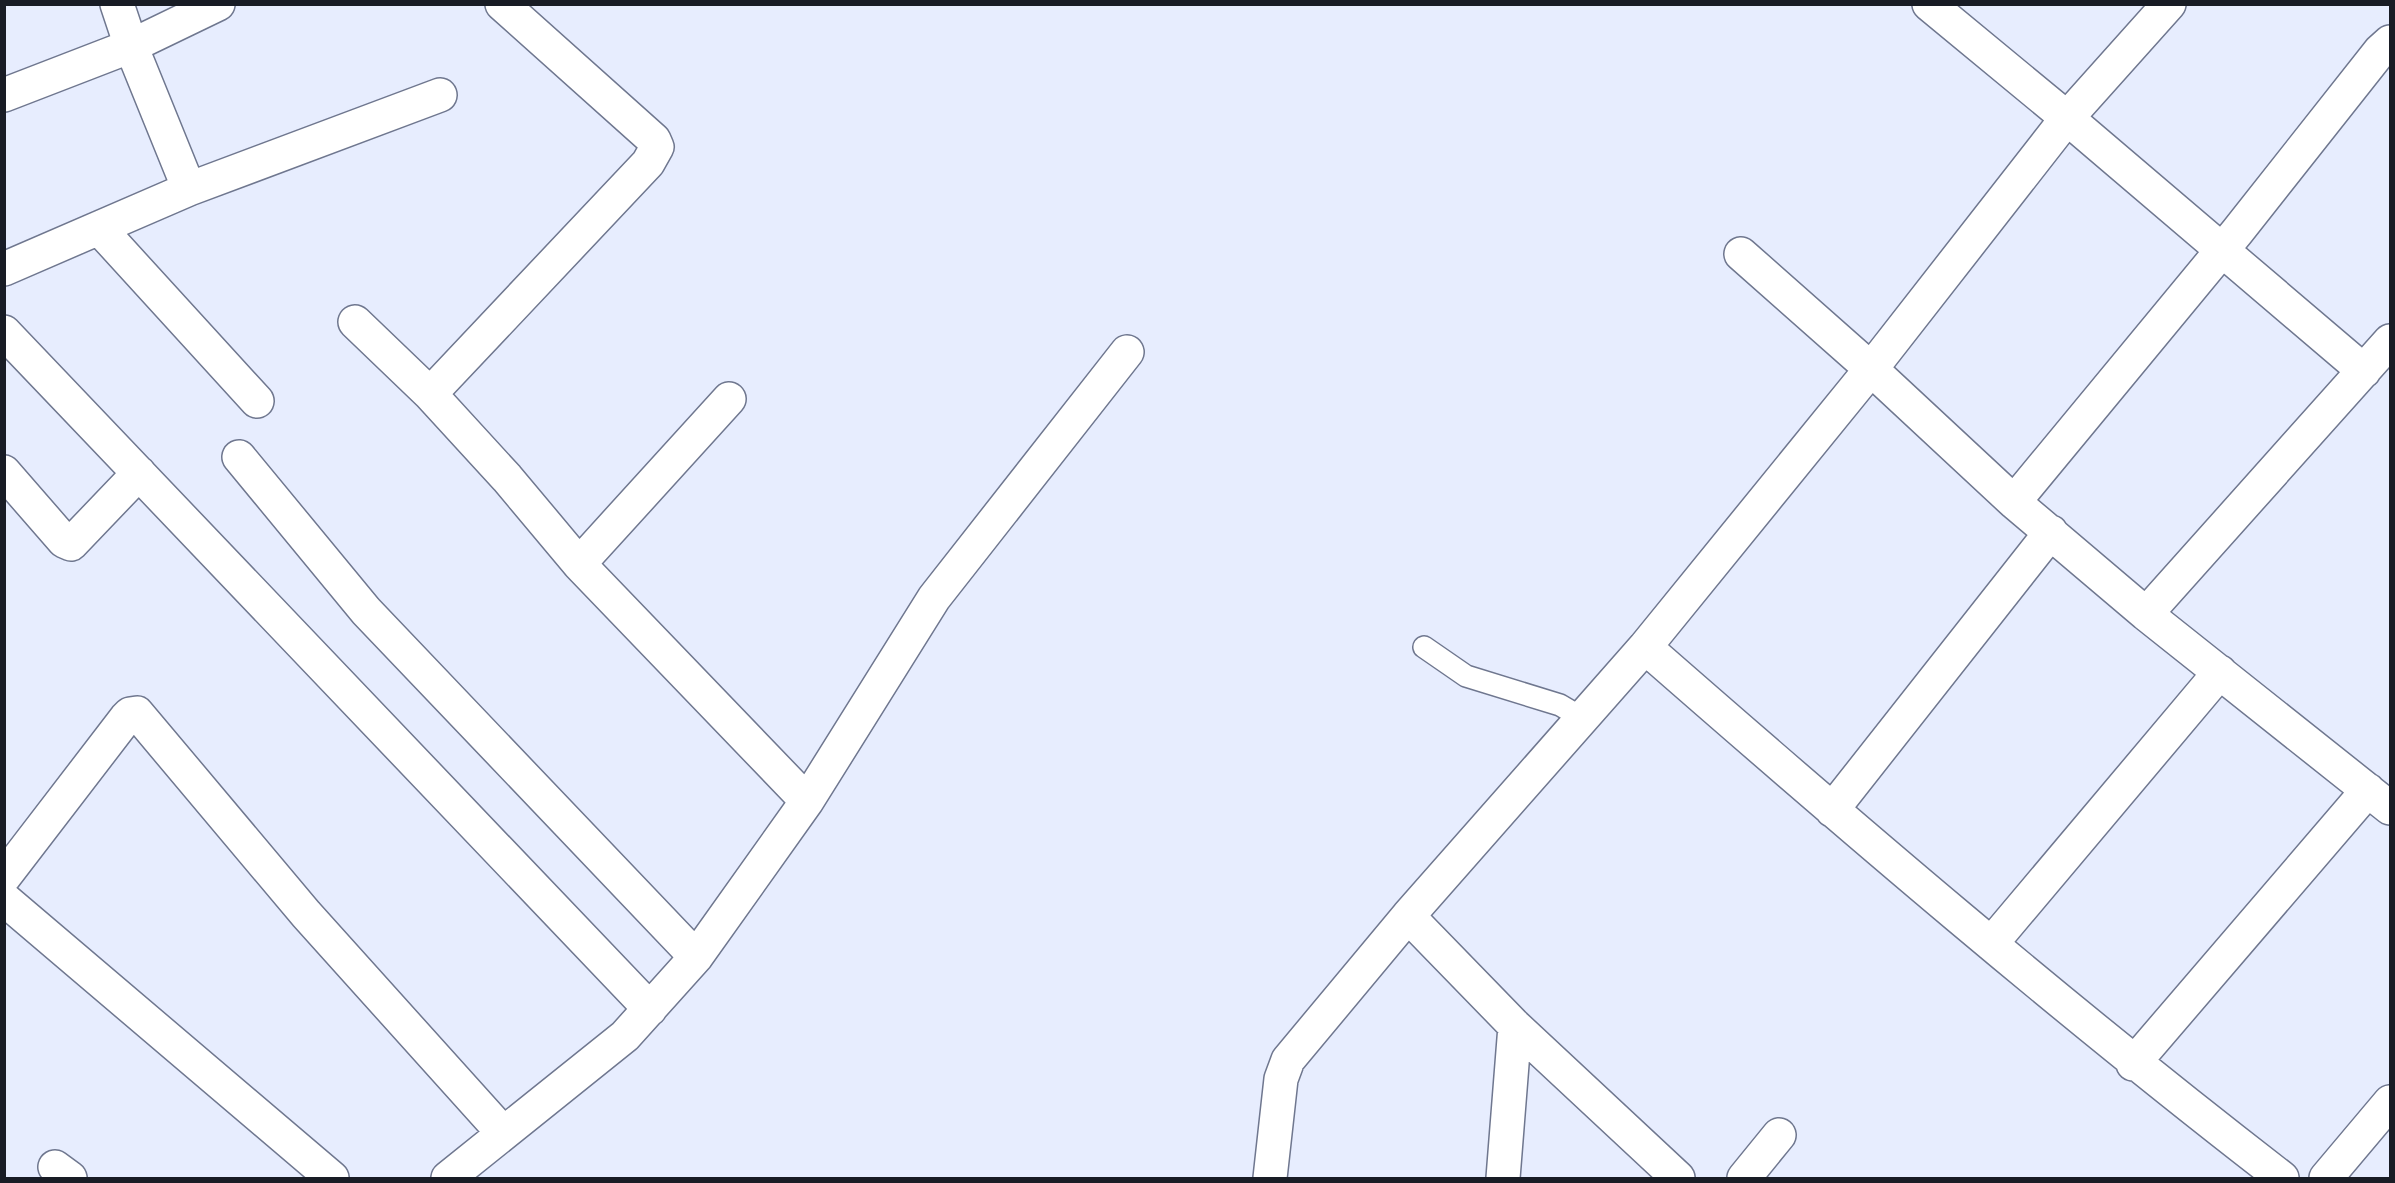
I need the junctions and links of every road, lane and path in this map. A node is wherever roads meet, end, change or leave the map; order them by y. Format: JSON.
{"nodes":[{"id":1,"x":117,"y":4,"type":"edge"},
{"id":2,"x":218,"y":4,"type":"edge"},
{"id":3,"x":502,"y":4,"type":"edge"},
{"id":4,"x":1929,"y":4,"type":"edge"},
{"id":5,"x":2169,"y":4,"type":"edge"},
{"id":6,"x":2391,"y":42,"type":"edge"},
{"id":7,"x":130,"y":46,"type":"junction"},
{"id":8,"x":440,"y":94,"type":"dead end"},
{"id":9,"x":4,"y":95,"type":"edge"},
{"id":10,"x":2067,"y":118,"type":"junction"},
{"id":11,"x":189,"y":189,"type":"junction"},
{"id":12,"x":99,"y":228,"type":"junction"},
{"id":13,"x":2223,"y":249,"type":"junction"},
{"id":14,"x":1741,"y":254,"type":"dead end"},
{"id":15,"x":4,"y":269,"type":"edge"},
{"id":16,"x":355,"y":322,"type":"dead end"},
{"id":17,"x":4,"y":332,"type":"edge"},
{"id":18,"x":2391,"y":341,"type":"edge"},
{"id":19,"x":1126,"y":352,"type":"dead end"},
{"id":20,"x":1870,"y":369,"type":"junction"},
{"id":21,"x":2364,"y":371,"type":"junction"},
{"id":22,"x":430,"y":394,"type":"junction"},
{"id":23,"x":729,"y":399,"type":"dead end"},
{"id":24,"x":257,"y":401,"type":"dead end"},
{"id":25,"x":239,"y":457,"type":"dead end"},
{"id":26,"x":4,"y":472,"type":"edge"},
{"id":27,"x":139,"y":473,"type":"junction"},
{"id":28,"x":2014,"y":502,"type":"junction"},
{"id":29,"x":2051,"y":532,"type":"junction"},
{"id":30,"x":579,"y":564,"type":"junction"},
{"id":31,"x":2146,"y":614,"type":"junction"},
{"id":32,"x":1424,"y":647,"type":"dead end"},
{"id":33,"x":1645,"y":647,"type":"junction"},
{"id":34,"x":2220,"y":672,"type":"junction"},
{"id":35,"x":1582,"y":718,"type":"junction"},
{"id":36,"x":2379,"y":799,"type":"edge"},
{"id":37,"x":807,"y":801,"type":"junction"},
{"id":38,"x":1832,"y":810,"type":"junction"},
{"id":39,"x":4,"y":877,"type":"edge"},
{"id":40,"x":4,"y":899,"type":"edge"},
{"id":41,"x":1408,"y":916,"type":"junction"},
{"id":42,"x":1990,"y":944,"type":"junction"},
{"id":43,"x":696,"y":957,"type":"junction"},
{"id":44,"x":650,"y":1009,"type":"junction"},
{"id":45,"x":1515,"y":1026,"type":"junction"},
{"id":46,"x":2133,"y":1064,"type":"junction"},
{"id":47,"x":2391,"y":1102,"type":"edge"},
{"id":48,"x":504,"y":1133,"type":"junction"},
{"id":49,"x":1779,"y":1135,"type":"dead end"},
{"id":50,"x":332,"y":1179,"type":"edge"},
{"id":51,"x":448,"y":1179,"type":"edge"},
{"id":52,"x":1270,"y":1179,"type":"edge"},
{"id":53,"x":1503,"y":1179,"type":"edge"},
{"id":54,"x":1677,"y":1179,"type":"edge"},
{"id":55,"x":1744,"y":1179,"type":"edge"},
{"id":56,"x":2282,"y":1179,"type":"edge"},
{"id":57,"x":2326,"y":1179,"type":"edge"}],
"edges":[{"from":1,"to":7,"type":"street"},
{"from":2,"to":7,"type":"street"},
{"from":3,"to":22,"type":"street"},
{"from":4,"to":10,"type":"street"},
{"from":5,"to":10,"type":"street"},
{"from":6,"to":13,"type":"street"},
{"from":7,"to":9,"type":"street"},
{"from":7,"to":11,"type":"street"},
{"from":8,"to":11,"type":"street"},
{"from":10,"to":13,"type":"street"},
{"from":10,"to":20,"type":"street"},
{"from":11,"to":12,"type":"street"},
{"from":12,"to":15,"type":"street"},
{"from":12,"to":24,"type":"street"},
{"from":13,"to":21,"type":"street"},
{"from":13,"to":28,"type":"street"},
{"from":14,"to":20,"type":"street"},
{"from":16,"to":22,"type":"street"},
{"from":17,"to":27,"type":"street"},
{"from":18,"to":21,"type":"street"},
{"from":19,"to":37,"type":"street"},
{"from":20,"to":28,"type":"street"},
{"from":20,"to":33,"type":"street"},
{"from":21,"to":31,"type":"street"},
{"from":22,"to":30,"type":"street"},
{"from":23,"to":30,"type":"street"},
{"from":25,"to":43,"type":"street"},
{"from":26,"to":27,"type":"street"},
{"from":27,"to":44,"type":"street"},
{"from":28,"to":29,"type":"street"},
{"from":29,"to":31,"type":"street"},
{"from":29,"to":38,"type":"street"},
{"from":30,"to":37,"type":"street"},
{"from":31,"to":34,"type":"street"},
{"from":32,"to":35,"type":"lane"},
{"from":33,"to":35,"type":"street"},
{"from":33,"to":38,"type":"street"},
{"from":34,"to":36,"type":"street"},
{"from":34,"to":42,"type":"street"},
{"from":35,"to":41,"type":"street"},
{"from":36,"to":46,"type":"street"},
{"from":37,"to":43,"type":"street"},
{"from":38,"to":42,"type":"street"},
{"from":39,"to":48,"type":"street"},
{"from":40,"to":50,"type":"street"},
{"from":41,"to":45,"type":"street"},
{"from":41,"to":52,"type":"street"},
{"from":42,"to":46,"type":"street"},
{"from":43,"to":44,"type":"street"},
{"from":44,"to":48,"type":"street"},
{"from":45,"to":53,"type":"street"},
{"from":45,"to":54,"type":"street"},
{"from":46,"to":56,"type":"street"},
{"from":47,"to":57,"type":"street"},
{"from":48,"to":51,"type":"street"},
{"from":49,"to":55,"type":"street"}]}
